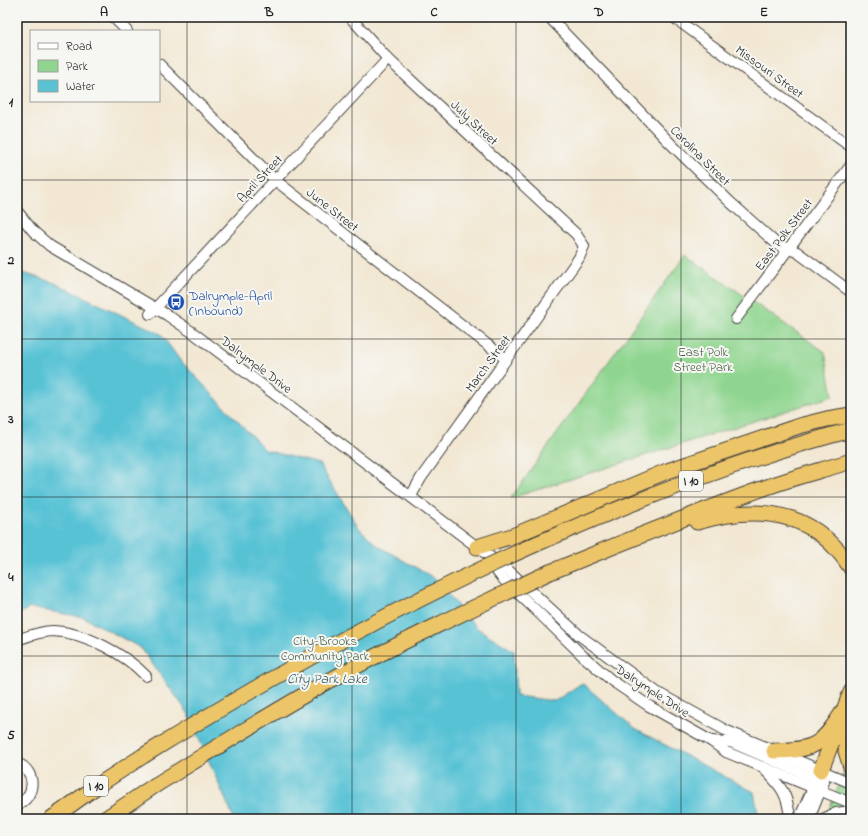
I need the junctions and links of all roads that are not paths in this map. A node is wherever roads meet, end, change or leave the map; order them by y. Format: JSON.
{"nodes":[{"id":1,"x":113,"y":17,"type":"edge"},
{"id":2,"x":350,"y":17,"type":"edge"},
{"id":3,"x":549,"y":17,"type":"edge"},
{"id":4,"x":673,"y":17,"type":"edge"},
{"id":5,"x":126,"y":30,"type":"edge"},
{"id":6,"x":388,"y":59,"type":"junction"},
{"id":7,"x":160,"y":65,"type":"edge"},
{"id":8,"x":851,"y":147,"type":"edge"},
{"id":9,"x":851,"y":165,"type":"edge"},
{"id":10,"x":275,"y":180,"type":"junction"},
{"id":11,"x":17,"y":211,"type":"edge"},
{"id":12,"x":584,"y":246,"type":"joint"},
{"id":13,"x":789,"y":250,"type":"junction"},
{"id":14,"x":851,"y":292,"type":"edge"},
{"id":15,"x":152,"y":311,"type":"junction"},
{"id":16,"x":736,"y":319,"type":"dead end"},
{"id":17,"x":506,"y":359,"type":"junction"},
{"id":18,"x":851,"y":415,"type":"edge"},
{"id":19,"x":851,"y":430,"type":"edge"},
{"id":20,"x":851,"y":461,"type":"edge"},
{"id":21,"x":411,"y":496,"type":"junction"},
{"id":22,"x":620,"y":543,"type":"junction"},
{"id":23,"x":477,"y":547,"type":"junction"},
{"id":24,"x":851,"y":568,"type":"edge"},
{"id":25,"x":17,"y":640,"type":"edge"},
{"id":26,"x":146,"y":676,"type":"dead end"},
{"id":27,"x":851,"y":692,"type":"edge"},
{"id":28,"x":847,"y":717,"type":"edge"},
{"id":29,"x":711,"y":741,"type":"junction"},
{"id":30,"x":774,"y":751,"type":"junction"},
{"id":31,"x":17,"y":763,"type":"edge"},
{"id":32,"x":762,"y":767,"type":"junction"},
{"id":33,"x":851,"y":767,"type":"edge"},
{"id":34,"x":820,"y":780,"type":"junction"},
{"id":35,"x":851,"y":783,"type":"edge"},
{"id":36,"x":851,"y":804,"type":"edge"},
{"id":37,"x":17,"y":805,"type":"edge"},
{"id":38,"x":851,"y":811,"type":"edge"},
{"id":39,"x":51,"y":819,"type":"edge"},
{"id":40,"x":105,"y":819,"type":"edge"},
{"id":41,"x":790,"y":819,"type":"edge"},
{"id":42,"x":799,"y":819,"type":"edge"},
{"id":43,"x":809,"y":819,"type":"edge"},
{"id":44,"x":823,"y":819,"type":"edge"}],
"edges":[{"from":1,"to":5,"type":"street"},
{"from":2,"to":6,"type":"street","name":"July Street"},
{"from":3,"to":13,"type":"street","name":"Carolina Street"},
{"from":4,"to":8,"type":"street","name":"Missouri Street"},
{"from":6,"to":10,"type":"street","name":"April Street"},
{"from":6,"to":12,"type":"street","name":"July Street"},
{"from":7,"to":10,"type":"street","name":"June Street"},
{"from":9,"to":13,"type":"street","name":"East Polk Street"},
{"from":10,"to":15,"type":"street","name":"April Street"},
{"from":10,"to":17,"type":"street","name":"June Street"},
{"from":11,"to":15,"type":"street","name":"Dalrymple Drive"},
{"from":12,"to":17,"type":"street","name":"March Street"},
{"from":13,"to":14,"type":"street","name":"Carolina Street"},
{"from":13,"to":16,"type":"street","name":"East Polk Street"},
{"from":15,"to":21,"type":"street","name":"Dalrymple Drive"},
{"from":17,"to":21,"type":"street","name":"March Street"},
{"from":18,"to":23,"type":"highway"},
{"from":19,"to":39,"type":"highway","number":"I 10","bridge":true},
{"from":20,"to":22,"type":"highway","number":"I 10"},
{"from":21,"to":23,"type":"street","name":"Dalrymple Drive"},
{"from":22,"to":24,"type":"highway"},
{"from":22,"to":40,"type":"highway","number":"I 10","bridge":true},
{"from":23,"to":29,"type":"street","name":"Dalrymple Drive"},
{"from":23,"to":30,"type":"street","name":"Dalrymple Drive"},
{"from":25,"to":26,"type":"street"},
{"from":27,"to":28,"type":"highway"},
{"from":28,"to":30,"type":"highway"},
{"from":28,"to":33,"type":"highway"},
{"from":28,"to":34,"type":"highway"},
{"from":29,"to":32,"type":"street","name":"Dalrymple Drive"},
{"from":29,"to":34,"type":"street"},
{"from":30,"to":34,"type":"street","name":"Dalrymple Drive"},
{"from":31,"to":37,"type":"street"},
{"from":32,"to":34,"type":"street","name":"Dalrymple Drive"},
{"from":32,"to":41,"type":"street"},
{"from":34,"to":35,"type":"street","name":"Dalrymple Drive"},
{"from":34,"to":36,"type":"street","name":"Dalrymple Drive"},
{"from":34,"to":42,"type":"street"},
{"from":34,"to":43,"type":"street"},
{"from":38,"to":44,"type":"street"}]}
